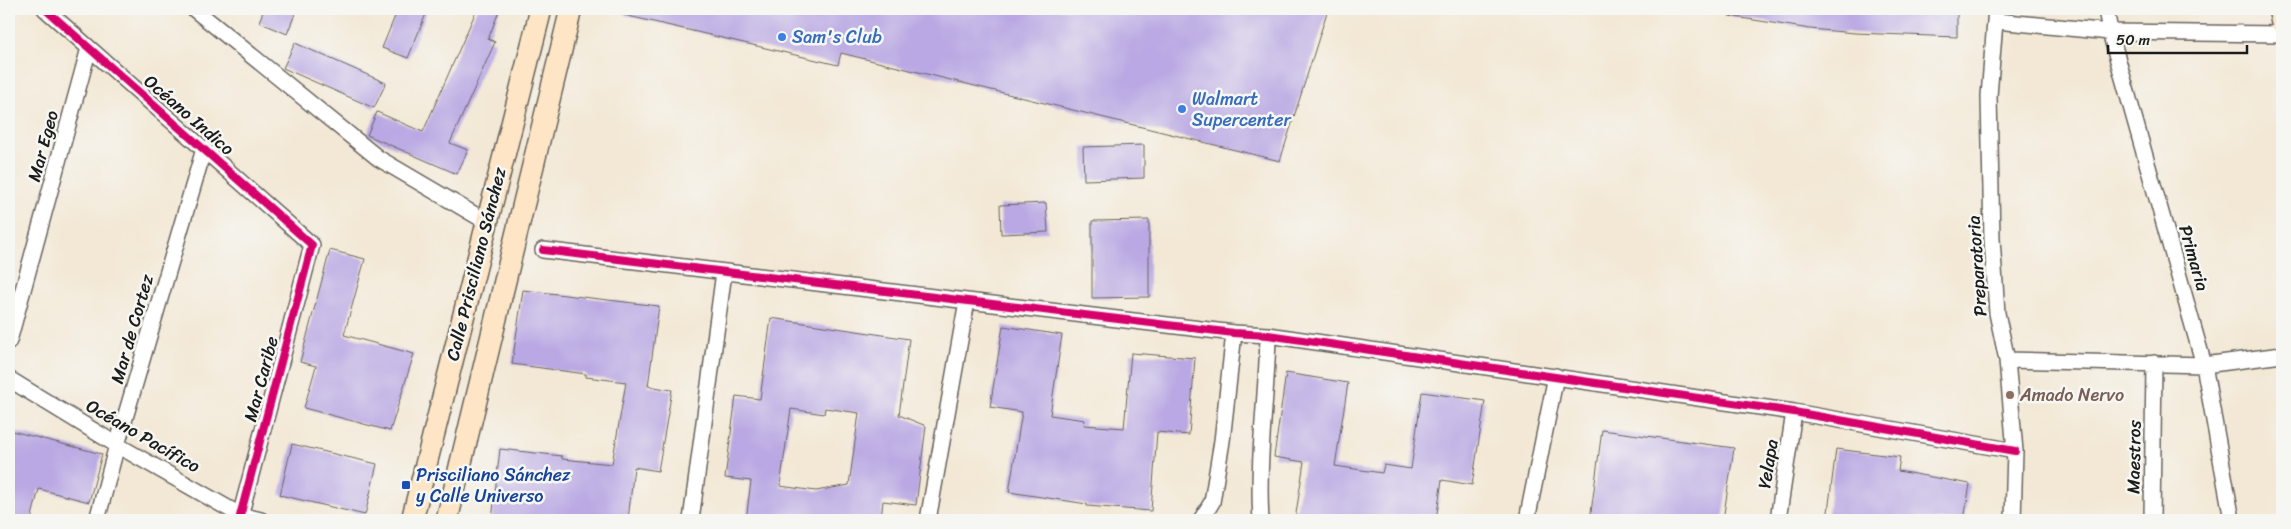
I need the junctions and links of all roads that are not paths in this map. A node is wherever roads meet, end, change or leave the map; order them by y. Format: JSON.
{"nodes":[{"id":1,"x":45,"y":9,"type":"edge"},
{"id":2,"x":194,"y":9,"type":"edge"},
{"id":3,"x":541,"y":9,"type":"edge"},
{"id":4,"x":571,"y":9,"type":"edge"},
{"id":5,"x":2106,"y":9,"type":"edge"},
{"id":6,"x":2279,"y":9,"type":"edge"},
{"id":7,"x":1996,"y":15,"type":"edge"},
{"id":8,"x":2282,"y":23,"type":"edge"},
{"id":9,"x":2110,"y":32,"type":"junction"},
{"id":10,"x":2282,"y":34,"type":"edge"},
{"id":11,"x":89,"y":48,"type":"junction"},
{"id":12,"x":204,"y":148,"type":"junction"},
{"id":13,"x":487,"y":222,"type":"junction"},
{"id":14,"x":312,"y":245,"type":"joint"},
{"id":15,"x":543,"y":250,"type":"dead end"},
{"id":16,"x":724,"y":272,"type":"junction"},
{"id":17,"x":967,"y":301,"type":"junction"},
{"id":18,"x":1234,"y":332,"type":"junction"},
{"id":19,"x":1268,"y":335,"type":"junction"},
{"id":20,"x":9,"y":341,"type":"edge"},
{"id":21,"x":2282,"y":355,"type":"edge"},
{"id":22,"x":2007,"y":360,"type":"junction"},
{"id":23,"x":2154,"y":363,"type":"junction"},
{"id":24,"x":2204,"y":365,"type":"junction"},
{"id":25,"x":1556,"y":376,"type":"junction"},
{"id":26,"x":9,"y":379,"type":"edge"},
{"id":27,"x":1794,"y":412,"type":"junction"},
{"id":28,"x":117,"y":445,"type":"junction"},
{"id":29,"x":2015,"y":451,"type":"junction"},
{"id":30,"x":240,"y":518,"type":"edge"},
{"id":31,"x":97,"y":520,"type":"edge"},
{"id":32,"x":261,"y":520,"type":"edge"},
{"id":33,"x":412,"y":520,"type":"edge"},
{"id":34,"x":447,"y":520,"type":"edge"},
{"id":35,"x":691,"y":520,"type":"edge"},
{"id":36,"x":928,"y":520,"type":"edge"},
{"id":37,"x":1200,"y":520,"type":"edge"},
{"id":38,"x":1261,"y":520,"type":"edge"},
{"id":39,"x":1527,"y":520,"type":"edge"},
{"id":40,"x":1778,"y":520,"type":"edge"},
{"id":41,"x":2013,"y":520,"type":"edge"},
{"id":42,"x":2152,"y":520,"type":"edge"},
{"id":43,"x":2232,"y":520,"type":"edge"}],
"edges":[{"from":1,"to":11,"type":"street","name":"Océano Indico"},
{"from":2,"to":13,"type":"street"},
{"from":3,"to":13,"type":"main road","name":"Calle Prisciliano Sánchez"},
{"from":4,"to":34,"type":"main road","name":"Calle Prisciliano Sánchez"},
{"from":5,"to":9,"type":"street","name":"Primaria"},
{"from":6,"to":8,"type":"main road"},
{"from":7,"to":9,"type":"street"},
{"from":7,"to":22,"type":"street","name":"Preparatoria"},
{"from":9,"to":10,"type":"street"},
{"from":9,"to":24,"type":"street","name":"Primaria"},
{"from":11,"to":12,"type":"street","name":"Océano Indico"},
{"from":11,"to":20,"type":"street","name":"Mar Egeo"},
{"from":12,"to":14,"type":"street","name":"Océano Indico"},
{"from":12,"to":28,"type":"street","name":"Mar de Cortez"},
{"from":13,"to":33,"type":"main road","name":"Calle Prisciliano Sánchez"},
{"from":14,"to":30,"type":"street","name":"Mar Caribe"},
{"from":15,"to":16,"type":"street"},
{"from":16,"to":17,"type":"street"},
{"from":16,"to":35,"type":"street"},
{"from":17,"to":18,"type":"street"},
{"from":17,"to":36,"type":"street"},
{"from":18,"to":19,"type":"street"},
{"from":18,"to":37,"type":"street"},
{"from":19,"to":25,"type":"street"},
{"from":19,"to":38,"type":"street"},
{"from":21,"to":24,"type":"street"},
{"from":22,"to":23,"type":"street"},
{"from":22,"to":29,"type":"street","name":"Preparatoria"},
{"from":23,"to":24,"type":"street"},
{"from":23,"to":42,"type":"street","name":"Maestros"},
{"from":24,"to":43,"type":"street","name":"Primaria"},
{"from":25,"to":27,"type":"street"},
{"from":25,"to":39,"type":"street"},
{"from":26,"to":28,"type":"street","name":"Océano Pacífico"},
{"from":27,"to":29,"type":"street"},
{"from":27,"to":40,"type":"street","name":"Yelapa"},
{"from":28,"to":30,"type":"street","name":"Océano Pacífico"},
{"from":28,"to":31,"type":"street","name":"Mar de Cortez"},
{"from":29,"to":41,"type":"street","name":"Preparatoria"},
{"from":30,"to":32,"type":"street","name":"Océano Pacífico"}]}
